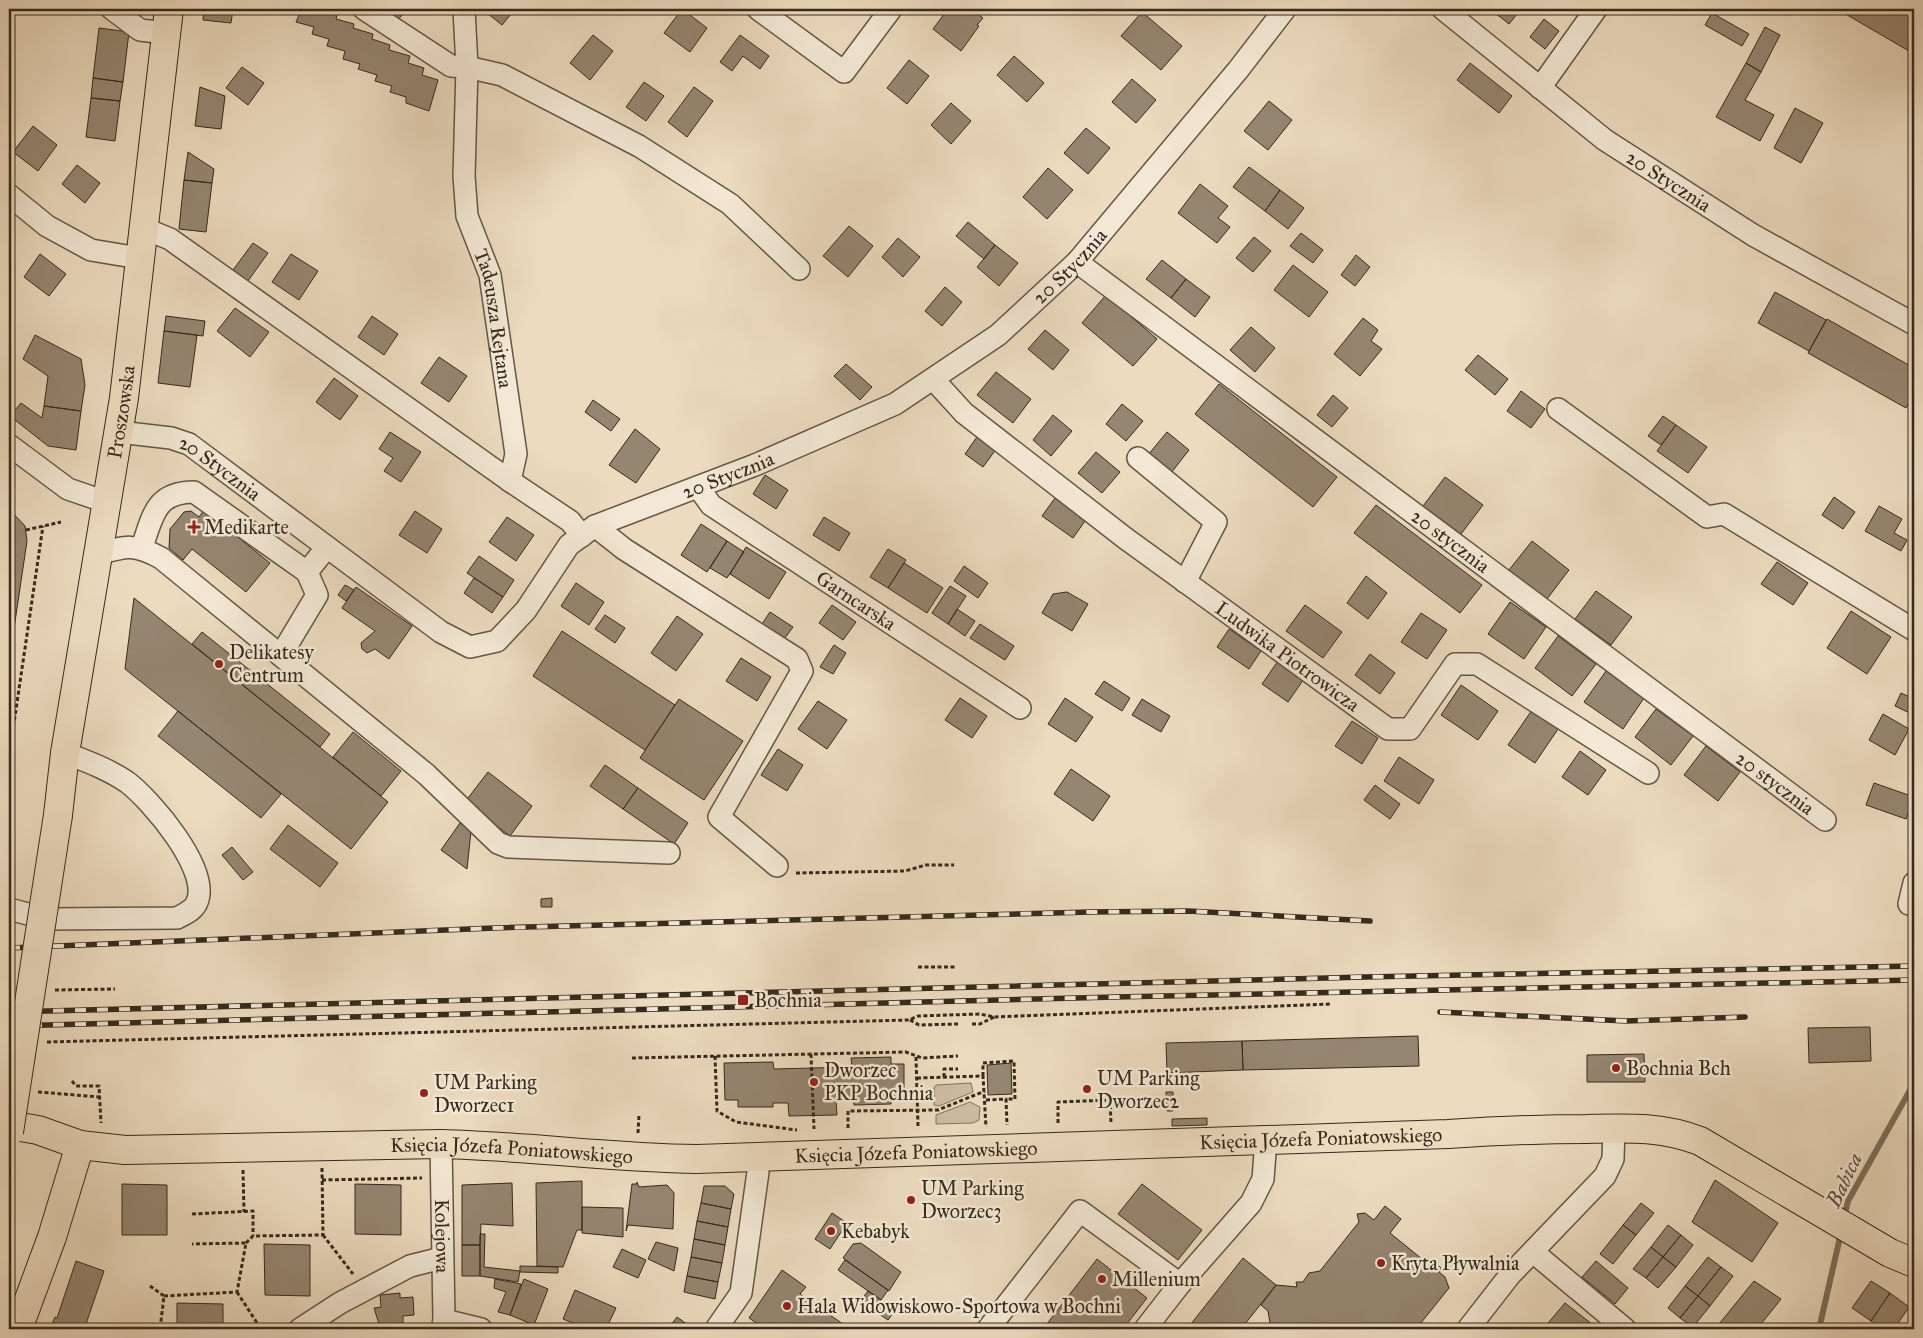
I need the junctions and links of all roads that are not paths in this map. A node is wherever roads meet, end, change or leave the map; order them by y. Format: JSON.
{"nodes":[{"id":1,"x":112,"y":9,"type":"edge"},
{"id":2,"x":364,"y":9,"type":"edge"},
{"id":3,"x":464,"y":9,"type":"edge"},
{"id":4,"x":758,"y":9,"type":"edge"},
{"id":5,"x":890,"y":9,"type":"edge"},
{"id":6,"x":1284,"y":9,"type":"edge"},
{"id":7,"x":1443,"y":9,"type":"edge"},
{"id":8,"x":1596,"y":9,"type":"edge"},
{"id":9,"x":167,"y":21,"type":"edge"},
{"id":10,"x":467,"y":67,"type":"junction"},
{"id":11,"x":1540,"y":88,"type":"junction"},
{"id":12,"x":9,"y":195,"type":"edge"},
{"id":13,"x":143,"y":228,"type":"junction"},
{"id":14,"x":139,"y":258,"type":"junction"},
{"id":15,"x":1077,"y":262,"type":"junction"},
{"id":16,"x":799,"y":269,"type":"dead end"},
{"id":17,"x":1914,"y":324,"type":"edge"},
{"id":18,"x":932,"y":379,"type":"junction"},
{"id":19,"x":1558,"y":409,"type":"dead end"},
{"id":20,"x":119,"y":432,"type":"junction"},
{"id":21,"x":9,"y":445,"type":"edge"},
{"id":22,"x":1138,"y":458,"type":"dead end"},
{"id":23,"x":510,"y":481,"type":"junction"},
{"id":24,"x":698,"y":487,"type":"junction"},
{"id":25,"x":106,"y":502,"type":"junction"},
{"id":26,"x":589,"y":531,"type":"junction"},
{"id":27,"x":142,"y":547,"type":"junction"},
{"id":28,"x":327,"y":547,"type":"junction"},
{"id":29,"x":98,"y":554,"type":"junction"},
{"id":30,"x":307,"y":572,"type":"junction"},
{"id":31,"x":1185,"y":582,"type":"junction"},
{"id":32,"x":1914,"y":630,"type":"edge"},
{"id":33,"x":280,"y":655,"type":"junction"},
{"id":34,"x":1020,"y":708,"type":"dead end"},
{"id":35,"x":64,"y":753,"type":"junction"},
{"id":36,"x":1648,"y":773,"type":"dead end"},
{"id":37,"x":1825,"y":820,"type":"dead end"},
{"id":38,"x":669,"y":853,"type":"dead end"},
{"id":39,"x":777,"y":866,"type":"road end"},
{"id":40,"x":1914,"y":883,"type":"edge"},
{"id":41,"x":1909,"y":904,"type":"dead end"},
{"id":42,"x":9,"y":909,"type":"edge"},
{"id":43,"x":9,"y":1125,"type":"edge"},
{"id":44,"x":1614,"y":1128,"type":"junction"},
{"id":45,"x":9,"y":1132,"type":"edge"},
{"id":46,"x":1266,"y":1139,"type":"junction"},
{"id":47,"x":441,"y":1144,"type":"junction"},
{"id":48,"x":80,"y":1145,"type":"junction"},
{"id":49,"x":757,"y":1158,"type":"junction"},
{"id":50,"x":1533,"y":1252,"type":"junction"},
{"id":51,"x":442,"y":1258,"type":"junction"},
{"id":52,"x":1914,"y":1262,"type":"edge"},
{"id":53,"x":1180,"y":1284,"type":"junction"},
{"id":54,"x":443,"y":1325,"type":"edge"},
{"id":55,"x":18,"y":1329,"type":"edge"},
{"id":56,"x":300,"y":1329,"type":"edge"},
{"id":57,"x":481,"y":1329,"type":"edge"},
{"id":58,"x":716,"y":1329,"type":"edge"},
{"id":59,"x":988,"y":1329,"type":"edge"},
{"id":60,"x":1145,"y":1329,"type":"edge"},
{"id":61,"x":1468,"y":1329,"type":"edge"},
{"id":62,"x":1625,"y":1329,"type":"edge"}],
"edges":[{"from":1,"to":9,"type":"street"},
{"from":2,"to":10,"type":"street"},
{"from":3,"to":10,"type":"street","name":"Tadeusza Rejtana"},
{"from":4,"to":5,"type":"street"},
{"from":6,"to":15,"type":"street","name":"20 Stycznia"},
{"from":7,"to":11,"type":"street","name":"20 Stycznia"},
{"from":8,"to":11,"type":"street"},
{"from":9,"to":13,"type":"main road","name":"Proszowska"},
{"from":10,"to":16,"type":"street"},
{"from":10,"to":23,"type":"street","name":"Tadeusza Rejtana"},
{"from":11,"to":17,"type":"street","name":"20 Stycznia"},
{"from":12,"to":14,"type":"street"},
{"from":13,"to":14,"type":"main road","name":"Proszowska"},
{"from":13,"to":23,"type":"street"},
{"from":14,"to":20,"type":"main road","name":"Proszowska"},
{"from":15,"to":18,"type":"street","name":"20 Stycznia"},
{"from":15,"to":37,"type":"street","name":"20 stycznia"},
{"from":18,"to":24,"type":"street","name":"20 Stycznia"},
{"from":18,"to":31,"type":"street","name":"Ludwika Piotrowicza"},
{"from":19,"to":32,"type":"street"},
{"from":20,"to":25,"type":"main road","name":"Proszowska"},
{"from":20,"to":28,"type":"street","name":"20 Stycznia"},
{"from":21,"to":25,"type":"street"},
{"from":22,"to":31,"type":"street"},
{"from":23,"to":26,"type":"street"},
{"from":24,"to":26,"type":"street","name":"20 Stycznia"},
{"from":24,"to":34,"type":"street","name":"Garncarska"},
{"from":25,"to":29,"type":"main road","name":"Proszowska"},
{"from":26,"to":28,"type":"street","name":"20 Stycznia"},
{"from":26,"to":39,"type":"street"},
{"from":27,"to":29,"type":"street"},
{"from":27,"to":30,"type":"street"},
{"from":27,"to":33,"type":"street"},
{"from":28,"to":30,"type":"street"},
{"from":29,"to":35,"type":"main road","name":"Proszowska"},
{"from":30,"to":33,"type":"street"},
{"from":31,"to":36,"type":"street","name":"Ludwika Piotrowicza"},
{"from":33,"to":38,"type":"street"},
{"from":35,"to":42,"type":"street"},
{"from":35,"to":45,"type":"main road","name":"Proszowska","bridge":true},
{"from":40,"to":41,"type":"street"},
{"from":43,"to":48,"type":"main road","name":"Księcia Józefa Poniatowskiego"},
{"from":44,"to":46,"type":"main road","name":"Księcia Józefa Poniatowskiego"},
{"from":44,"to":50,"type":"street"},
{"from":44,"to":52,"type":"main road","name":"Księcia Józefa Poniatowskiego"},
{"from":46,"to":49,"type":"main road","name":"Księcia Józefa Poniatowskiego"},
{"from":46,"to":53,"type":"street"},
{"from":47,"to":48,"type":"main road","name":"Księcia Józefa Poniatowskiego"},
{"from":47,"to":49,"type":"main road","name":"Księcia Józefa Poniatowskiego"},
{"from":47,"to":51,"type":"street","name":"Kolejowa"},
{"from":48,"to":55,"type":"main road"},
{"from":49,"to":58,"type":"street"},
{"from":50,"to":61,"type":"street"},
{"from":50,"to":62,"type":"street"},
{"from":51,"to":54,"type":"street","name":"Kolejowa"},
{"from":51,"to":56,"type":"street"},
{"from":53,"to":59,"type":"street"},
{"from":53,"to":60,"type":"street"},
{"from":54,"to":57,"type":"street"}]}
